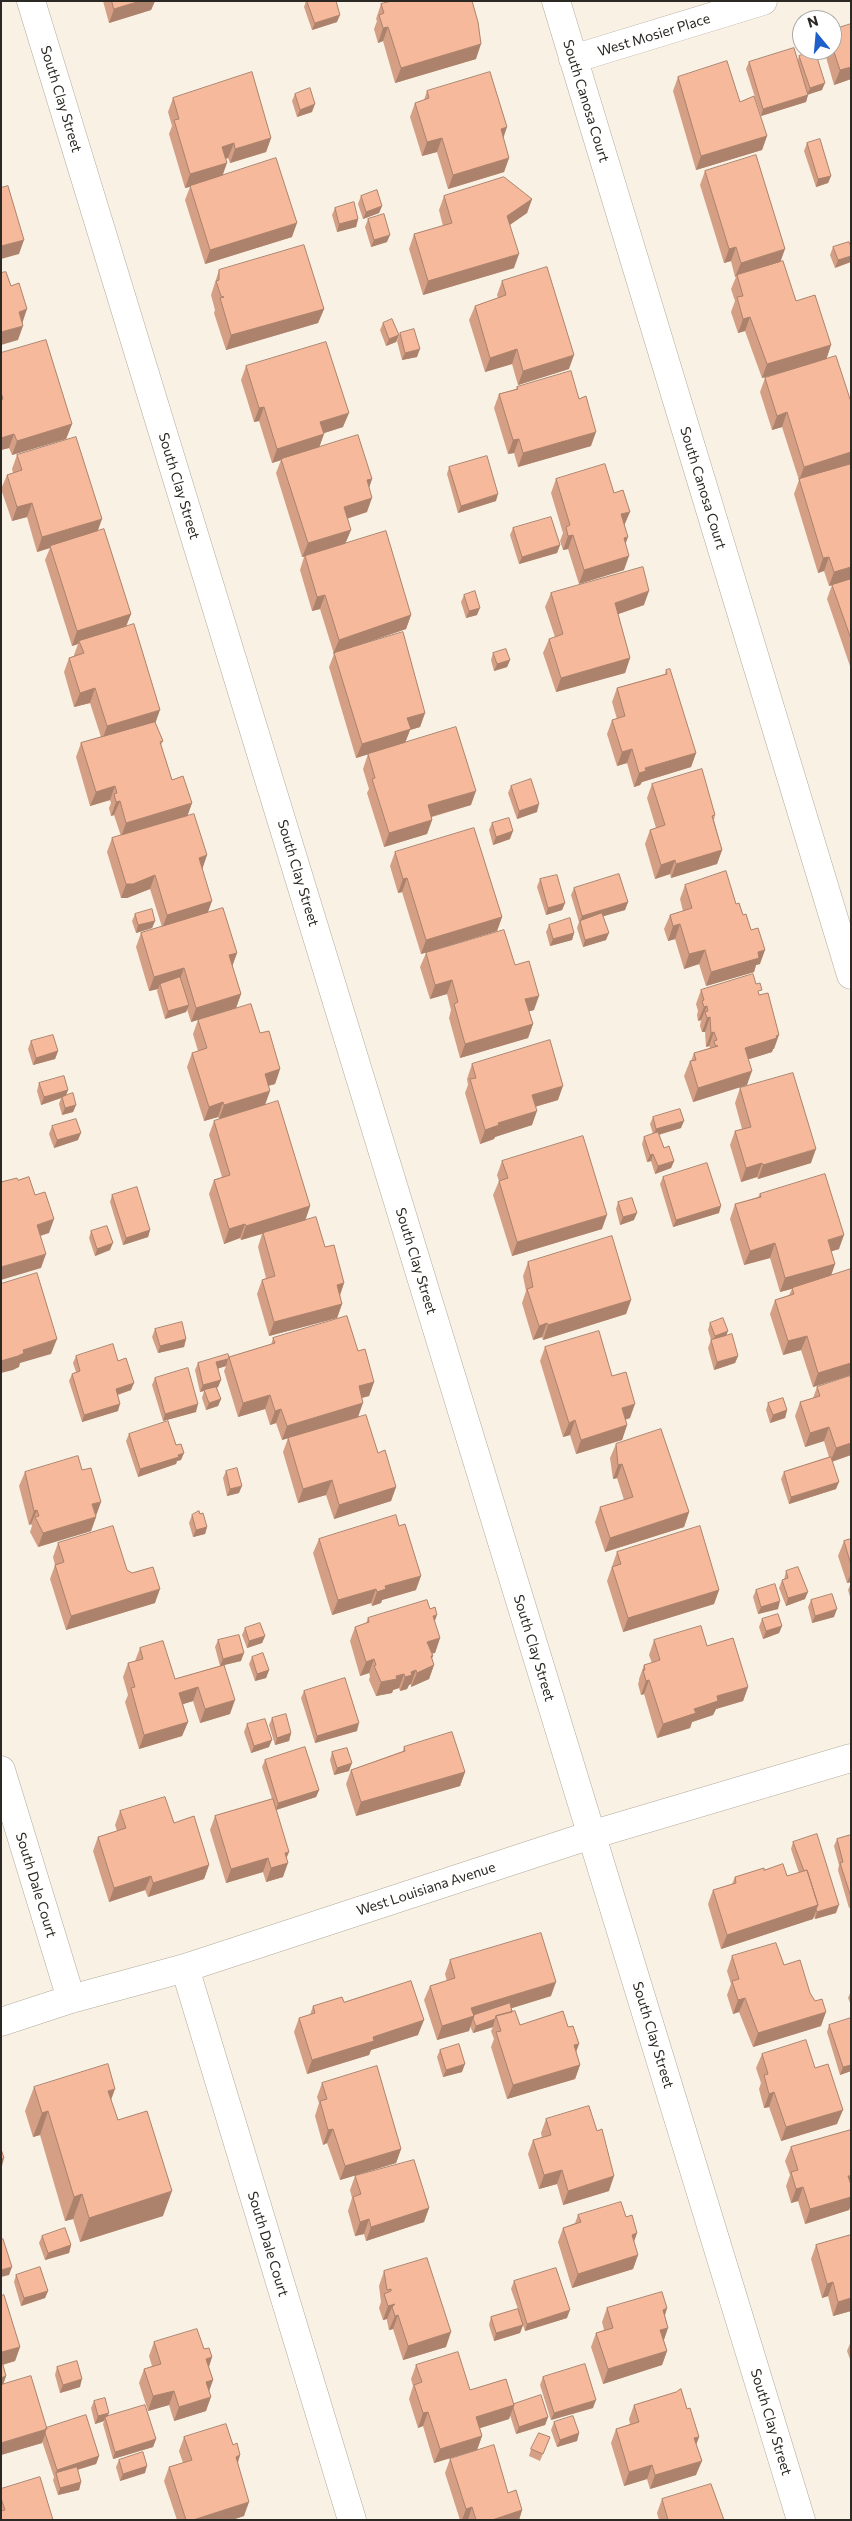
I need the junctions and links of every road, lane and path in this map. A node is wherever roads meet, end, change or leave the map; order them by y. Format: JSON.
{"nodes":[{"id":1,"x":32,"y":1,"type":"edge"},
{"id":2,"x":556,"y":1,"type":"edge"},
{"id":3,"x":763,"y":1,"type":"edge"},
{"id":4,"x":573,"y":59,"type":"junction"},
{"id":5,"x":851,"y":975,"type":"edge"},
{"id":6,"x":851,"y":1758,"type":"edge"},
{"id":7,"x":1,"y":1770,"type":"edge"},
{"id":8,"x":591,"y":1836,"type":"junction"},
{"id":9,"x":185,"y":1968,"type":"junction"},
{"id":10,"x":71,"y":1999,"type":"junction"},
{"id":11,"x":1,"y":2022,"type":"edge"},
{"id":12,"x":352,"y":2520,"type":"edge"},
{"id":13,"x":801,"y":2520,"type":"edge"}],
"edges":[{"from":1,"to":8,"type":"street","name":"South Clay Street"},
{"from":2,"to":4,"type":"street","name":"South Canosa Court"},
{"from":3,"to":4,"type":"street","name":"West Mosier Place"},
{"from":4,"to":5,"type":"street","name":"South Canosa Court"},
{"from":6,"to":8,"type":"street","name":"West Louisiana Avenue"},
{"from":7,"to":10,"type":"street","name":"South Dale Court"},
{"from":8,"to":9,"type":"street","name":"West Louisiana Avenue"},
{"from":8,"to":13,"type":"street","name":"South Clay Street"},
{"from":9,"to":10,"type":"street","name":"West Louisiana Avenue"},
{"from":9,"to":12,"type":"street","name":"South Dale Court"},
{"from":10,"to":11,"type":"street","name":"West Louisiana Avenue"}]}
